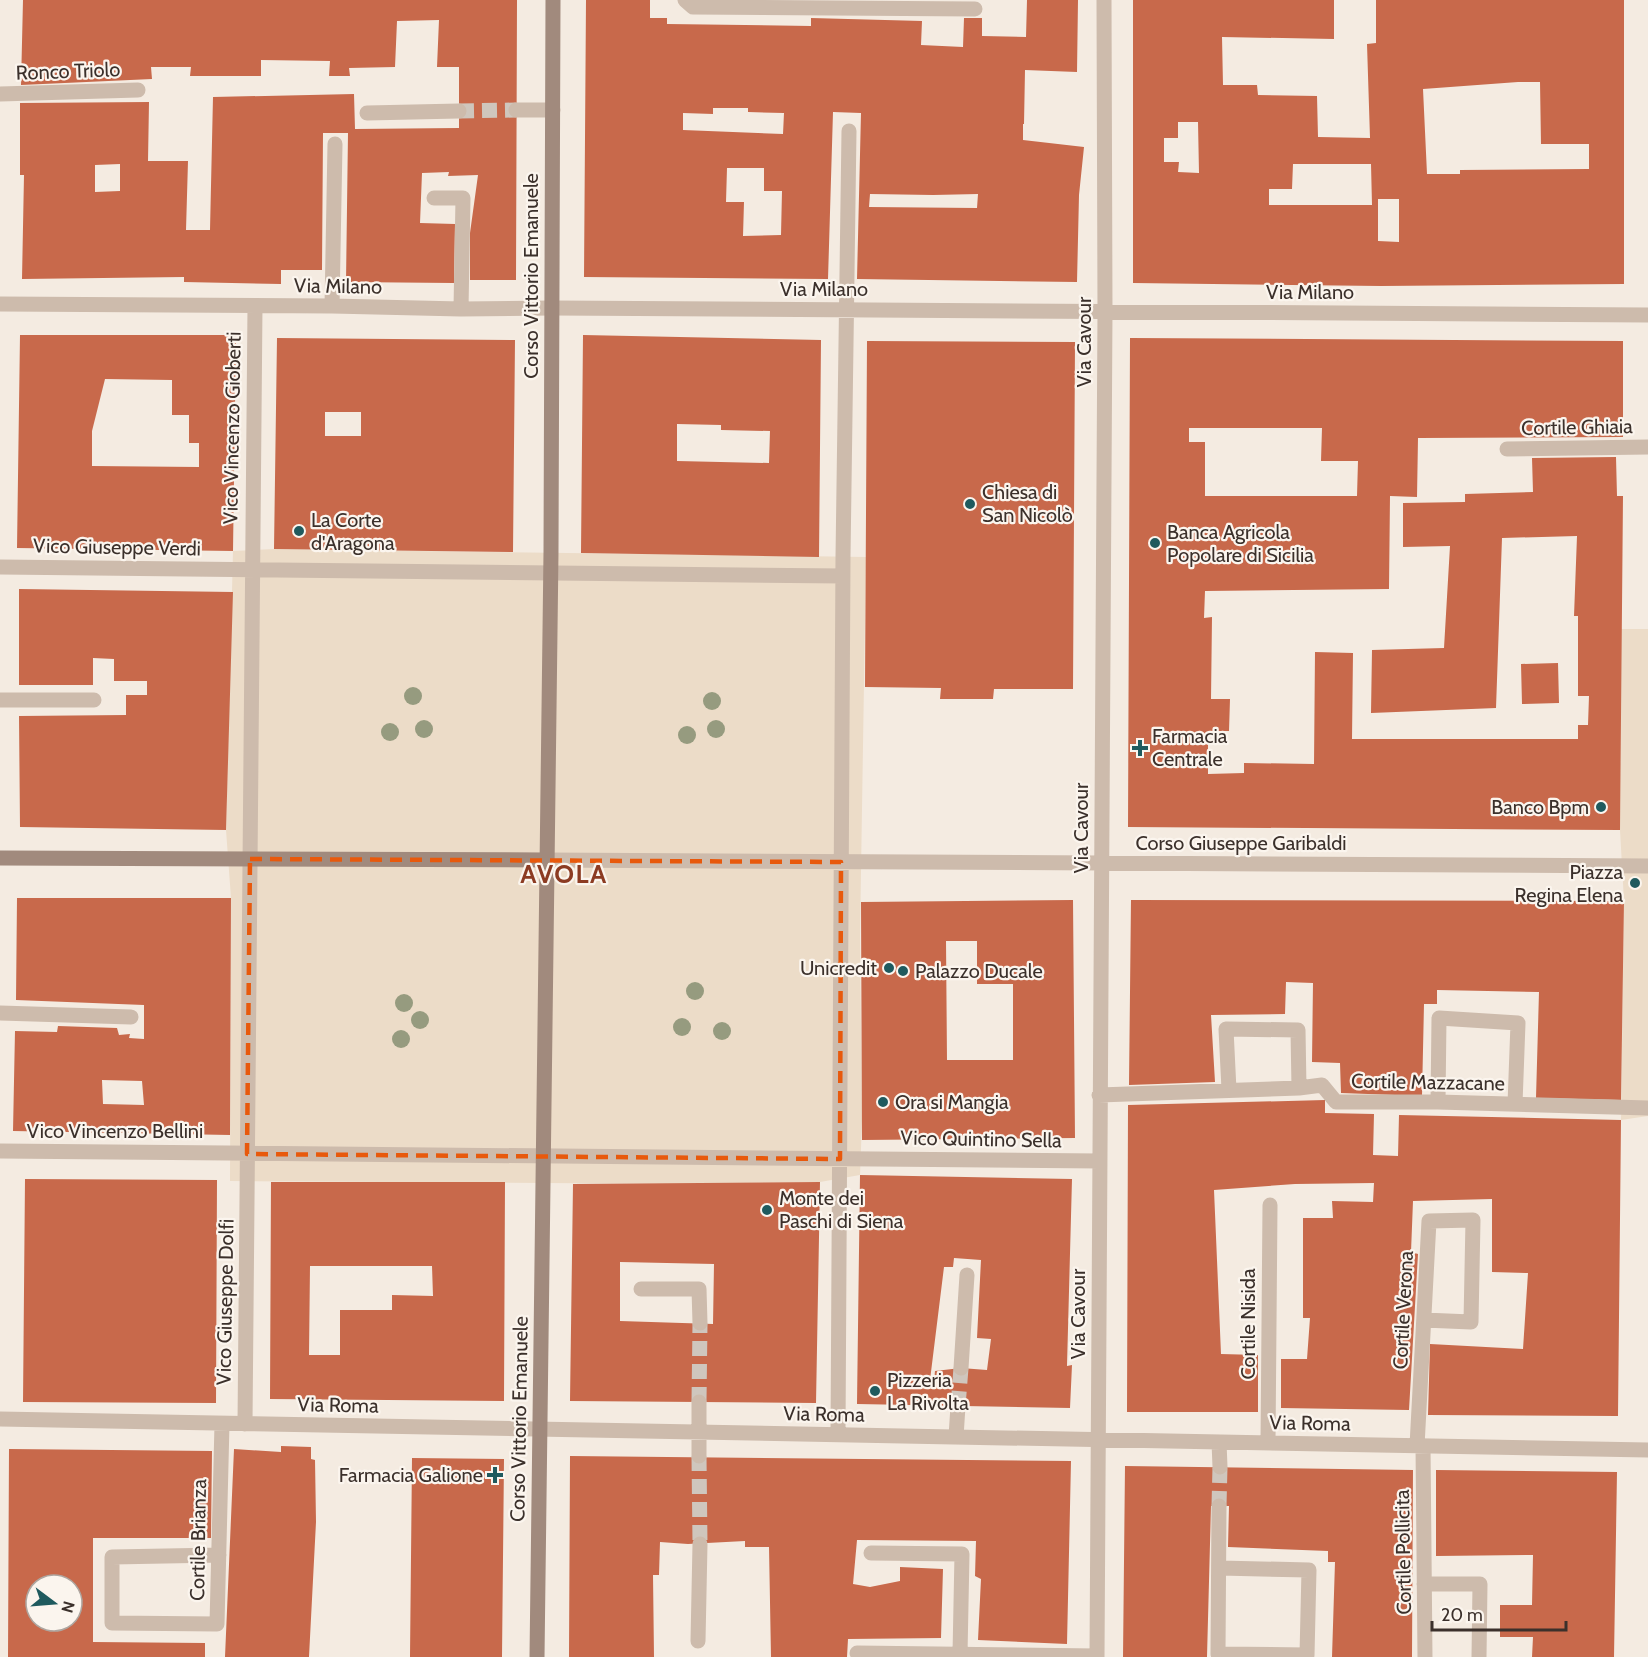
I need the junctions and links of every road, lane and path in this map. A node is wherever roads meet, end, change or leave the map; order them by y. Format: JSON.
{"nodes":[{"id":1,"x":553,"y":0,"type":"edge"},
{"id":2,"x":686,"y":0,"type":"edge"},
{"id":3,"x":1104,"y":0,"type":"edge"},
{"id":4,"x":975,"y":9,"type":"dead end"},
{"id":5,"x":138,"y":90,"type":"dead end"},
{"id":6,"x":0,"y":94,"type":"edge"},
{"id":7,"x":516,"y":110,"type":"tunnel mouth"},
{"id":8,"x":553,"y":110,"type":"junction"},
{"id":9,"x":459,"y":111,"type":"tunnel mouth"},
{"id":10,"x":367,"y":113,"type":"dead end"},
{"id":11,"x":849,"y":131,"type":"dead end"},
{"id":12,"x":335,"y":144,"type":"dead end"},
{"id":13,"x":434,"y":198,"type":"dead end"},
{"id":14,"x":0,"y":304,"type":"edge"},
{"id":15,"x":255,"y":306,"type":"junction"},
{"id":16,"x":332,"y":306,"type":"junction"},
{"id":17,"x":552,"y":308,"type":"junction"},
{"id":18,"x":461,"y":309,"type":"junction"},
{"id":19,"x":845,"y":310,"type":"junction"},
{"id":20,"x":1105,"y":311,"type":"junction"},
{"id":21,"x":1648,"y":315,"type":"edge"},
{"id":22,"x":1648,"y":447,"type":"edge"},
{"id":23,"x":1507,"y":448,"type":"dead end"},
{"id":24,"x":0,"y":567,"type":"edge"},
{"id":25,"x":252,"y":570,"type":"junction"},
{"id":26,"x":551,"y":573,"type":"junction"},
{"id":27,"x":843,"y":576,"type":"junction"},
{"id":28,"x":0,"y":700,"type":"edge"},
{"id":29,"x":94,"y":700,"type":"dead end"},
{"id":30,"x":0,"y":858,"type":"edge"},
{"id":31,"x":250,"y":859,"type":"junction"},
{"id":32,"x":547,"y":860,"type":"junction"},
{"id":33,"x":841,"y":862,"type":"junction"},
{"id":34,"x":1102,"y":863,"type":"junction"},
{"id":35,"x":1648,"y":866,"type":"edge"},
{"id":36,"x":0,"y":1013,"type":"edge"},
{"id":37,"x":131,"y":1017,"type":"dead end"},
{"id":38,"x":1299,"y":1088,"type":"junction"},
{"id":39,"x":1229,"y":1090,"type":"junction"},
{"id":40,"x":1099,"y":1095,"type":"junction"},
{"id":41,"x":1438,"y":1102,"type":"junction"},
{"id":42,"x":1515,"y":1104,"type":"junction"},
{"id":43,"x":1648,"y":1108,"type":"edge"},
{"id":44,"x":0,"y":1151,"type":"edge"},
{"id":45,"x":247,"y":1154,"type":"junction"},
{"id":46,"x":544,"y":1156,"type":"junction"},
{"id":47,"x":840,"y":1159,"type":"junction"},
{"id":48,"x":1100,"y":1161,"type":"junction"},
{"id":49,"x":1270,"y":1205,"type":"dead end"},
{"id":50,"x":967,"y":1275,"type":"dead end"},
{"id":51,"x":641,"y":1289,"type":"dead end"},
{"id":52,"x":1424,"y":1320,"type":"junction"},
{"id":53,"x":700,"y":1323,"type":"tunnel mouth"},
{"id":54,"x":961,"y":1368,"type":"tunnel mouth"},
{"id":55,"x":699,"y":1402,"type":"tunnel mouth"},
{"id":56,"x":958,"y":1406,"type":"tunnel mouth"},
{"id":57,"x":0,"y":1419,"type":"edge"},
{"id":58,"x":222,"y":1424,"type":"junction"},
{"id":59,"x":245,"y":1424,"type":"junction"},
{"id":60,"x":540,"y":1430,"type":"junction"},
{"id":61,"x":699,"y":1432,"type":"junction"},
{"id":62,"x":838,"y":1435,"type":"junction"},
{"id":63,"x":956,"y":1437,"type":"junction"},
{"id":64,"x":1099,"y":1440,"type":"junction"},
{"id":65,"x":1219,"y":1442,"type":"junction"},
{"id":66,"x":1268,"y":1443,"type":"junction"},
{"id":67,"x":1420,"y":1446,"type":"junction"},
{"id":68,"x":1648,"y":1450,"type":"edge"},
{"id":69,"x":699,"y":1456,"type":"tunnel mouth"},
{"id":70,"x":1220,"y":1467,"type":"tunnel mouth"},
{"id":71,"x":1219,"y":1506,"type":"tunnel mouth"},
{"id":72,"x":700,"y":1544,"type":"tunnel mouth"},
{"id":73,"x":871,"y":1553,"type":"dead end"},
{"id":74,"x":219,"y":1555,"type":"junction"},
{"id":75,"x":1220,"y":1568,"type":"junction"},
{"id":76,"x":1424,"y":1584,"type":"junction"},
{"id":77,"x":698,"y":1641,"type":"dead end"},
{"id":78,"x":858,"y":1653,"type":"dead end"},
{"id":79,"x":960,"y":1654,"type":"junction"},
{"id":80,"x":537,"y":1657,"type":"edge"},
{"id":81,"x":1097,"y":1657,"type":"edge"},
{"id":82,"x":1425,"y":1657,"type":"edge"},
{"id":83,"x":1479,"y":1657,"type":"edge"}],
"edges":[{"from":1,"to":8,"type":"street","name":"Corso Vittorio Emanuele"},
{"from":2,"to":4,"type":"street"},
{"from":3,"to":20,"type":"street","name":"Via Cavour"},
{"from":5,"to":6,"type":"street","name":"Ronco Triolo"},
{"from":7,"to":8,"type":"street"},
{"from":8,"to":17,"type":"street","name":"Corso Vittorio Emanuele"},
{"from":9,"to":10,"type":"street"},
{"from":11,"to":19,"type":"street"},
{"from":12,"to":16,"type":"street"},
{"from":13,"to":18,"type":"street"},
{"from":14,"to":15,"type":"street","name":"Via Milano"},
{"from":15,"to":16,"type":"street","name":"Via Milano"},
{"from":15,"to":25,"type":"street","name":"Vico Vincenzo Gioberti"},
{"from":16,"to":18,"type":"street","name":"Via Milano"},
{"from":17,"to":18,"type":"street","name":"Via Milano"},
{"from":17,"to":19,"type":"street","name":"Via Milano"},
{"from":17,"to":26,"type":"street","name":"Corso Vittorio Emanuele"},
{"from":19,"to":20,"type":"street","name":"Via Milano"},
{"from":19,"to":27,"type":"street"},
{"from":20,"to":21,"type":"street","name":"Via Milano"},
{"from":20,"to":34,"type":"street","name":"Via Cavour"},
{"from":22,"to":23,"type":"street","name":"Cortile Ghiaia"},
{"from":24,"to":25,"type":"street","name":"Vico Giuseppe Verdi"},
{"from":25,"to":26,"type":"street","name":"Vico Giuseppe Verdi"},
{"from":25,"to":31,"type":"street","name":"Vico Vincenzo Gioberti"},
{"from":26,"to":27,"type":"street","name":"Vico Giuseppe Verdi"},
{"from":26,"to":32,"type":"street","name":"Corso Vittorio Emanuele"},
{"from":27,"to":33,"type":"street"},
{"from":28,"to":29,"type":"street"},
{"from":30,"to":31,"type":"street"},
{"from":31,"to":32,"type":"street"},
{"from":31,"to":45,"type":"street","name":"Vico Giuseppe Dolfi"},
{"from":32,"to":33,"type":"street","name":"Corso Giuseppe Garibaldi"},
{"from":32,"to":46,"type":"street","name":"Corso Vittorio Emanuele"},
{"from":33,"to":34,"type":"street","name":"Corso Giuseppe Garibaldi"},
{"from":33,"to":47,"type":"street"},
{"from":34,"to":35,"type":"street","name":"Corso Giuseppe Garibaldi"},
{"from":34,"to":40,"type":"street","name":"Via Cavour"},
{"from":36,"to":37,"type":"street"},
{"from":38,"to":39,"type":"street","name":"Cortile Mazzacane"},
{"from":38,"to":39,"type":"street"},
{"from":38,"to":41,"type":"street","name":"Cortile Mazzacane"},
{"from":39,"to":40,"type":"street","name":"Cortile Mazzacane"},
{"from":40,"to":48,"type":"street","name":"Via Cavour"},
{"from":41,"to":42,"type":"street","name":"Cortile Mazzacane"},
{"from":41,"to":42,"type":"street"},
{"from":42,"to":43,"type":"street","name":"Cortile Mazzacane"},
{"from":44,"to":45,"type":"street","name":"Vico Vincenzo Bellini"},
{"from":45,"to":46,"type":"street","name":"Vico Vincenzo Bellini"},
{"from":45,"to":59,"type":"street","name":"Vico Giuseppe Dolfi"},
{"from":46,"to":47,"type":"street","name":"Vico Quintino Sella"},
{"from":46,"to":60,"type":"street","name":"Corso Vittorio Emanuele"},
{"from":47,"to":48,"type":"street","name":"Vico Quintino Sella"},
{"from":47,"to":62,"type":"street"},
{"from":48,"to":64,"type":"street","name":"Via Cavour"},
{"from":49,"to":66,"type":"street","name":"Cortile Nisida"},
{"from":50,"to":54,"type":"street"},
{"from":51,"to":53,"type":"street"},
{"from":52,"to":52,"type":"street","name":"Cortile Verona"},
{"from":52,"to":67,"type":"street","name":"Cortile Verona"},
{"from":55,"to":61,"type":"street"},
{"from":56,"to":63,"type":"street"},
{"from":57,"to":58,"type":"street","name":"Via Roma"},
{"from":58,"to":59,"type":"street","name":"Via Roma"},
{"from":58,"to":74,"type":"street","name":"Cortile Brianza"},
{"from":59,"to":60,"type":"street","name":"Via Roma"},
{"from":60,"to":61,"type":"street","name":"Via Roma"},
{"from":60,"to":80,"type":"street","name":"Corso Vittorio Emanuele"},
{"from":61,"to":62,"type":"street","name":"Via Roma"},
{"from":61,"to":69,"type":"street"},
{"from":62,"to":63,"type":"street","name":"Via Roma"},
{"from":63,"to":64,"type":"street","name":"Via Roma"},
{"from":64,"to":65,"type":"street","name":"Via Roma"},
{"from":64,"to":81,"type":"street","name":"Via Cavour"},
{"from":65,"to":66,"type":"street","name":"Via Roma"},
{"from":65,"to":70,"type":"street"},
{"from":66,"to":67,"type":"street","name":"Via Roma"},
{"from":67,"to":68,"type":"street","name":"Via Roma"},
{"from":67,"to":76,"type":"street","name":"Cortile Pollicita"},
{"from":71,"to":75,"type":"street"},
{"from":72,"to":77,"type":"street"},
{"from":73,"to":79,"type":"street"},
{"from":74,"to":74,"type":"street","name":"Cortile Brianza"},
{"from":75,"to":75,"type":"street"},
{"from":76,"to":82,"type":"street","name":"Cortile Pollicita"},
{"from":76,"to":83,"type":"street"},
{"from":78,"to":79,"type":"street"},
{"from":79,"to":81,"type":"street"}]}
